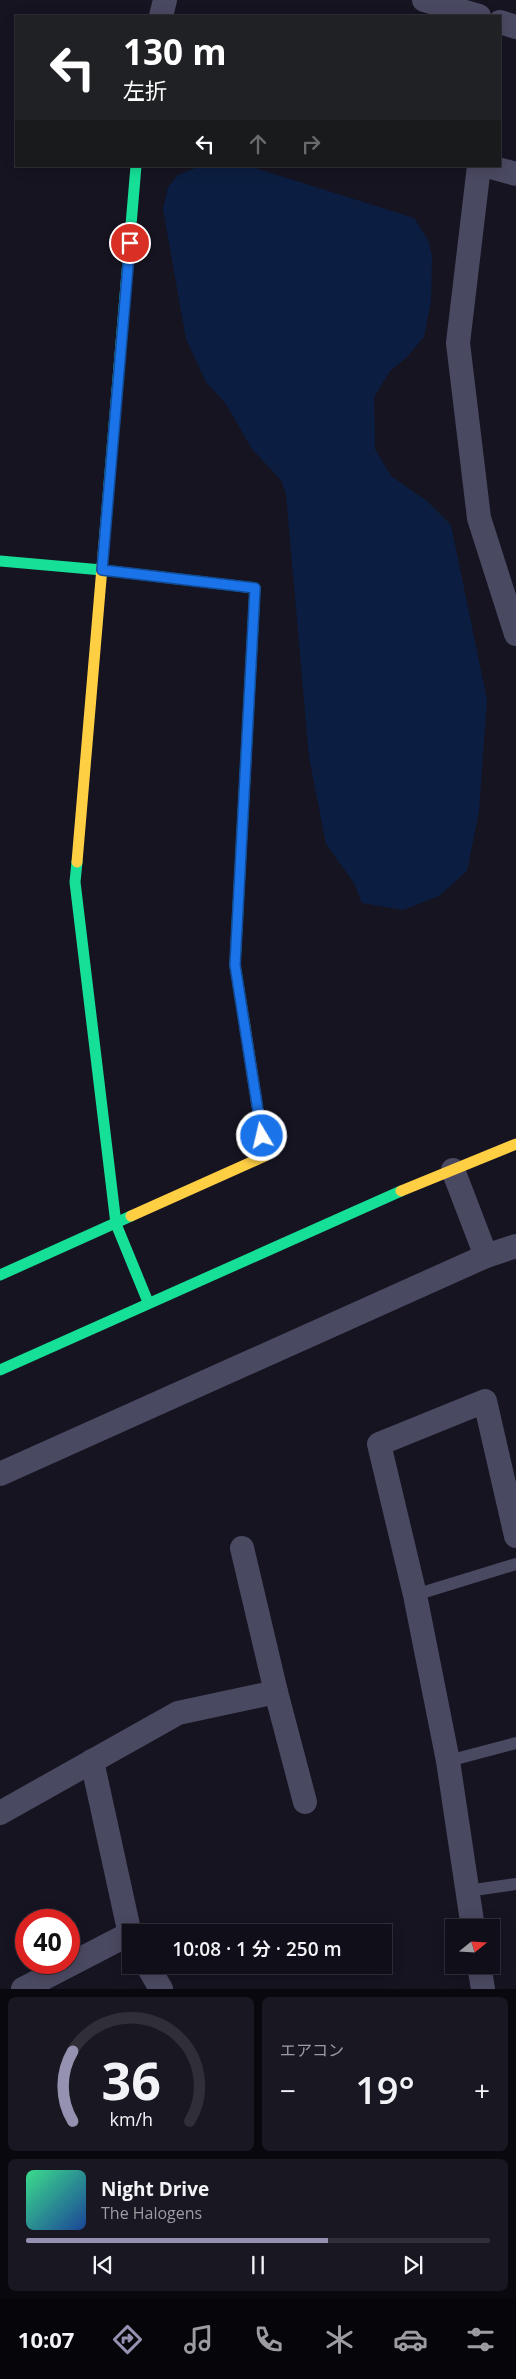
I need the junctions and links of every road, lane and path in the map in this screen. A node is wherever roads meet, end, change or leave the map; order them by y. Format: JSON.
{"nodes":[{"id":1,"x":165,"y":0,"type":"edge"},
{"id":2,"x":424,"y":0,"type":"edge"},
{"id":3,"x":161,"y":15,"type":"edge"},
{"id":4,"x":476,"y":15,"type":"edge"},
{"id":5,"x":501,"y":22,"type":"edge"},
{"id":6,"x":516,"y":27,"type":"edge"},
{"id":7,"x":136,"y":167,"type":"edge"},
{"id":8,"x":479,"y":167,"type":"edge"},
{"id":9,"x":491,"y":167,"type":"edge"},
{"id":10,"x":516,"y":174,"type":"edge"},
{"id":11,"x":0,"y":561,"type":"edge"},
{"id":12,"x":102,"y":570,"type":"junction"},
{"id":13,"x":516,"y":634,"type":"edge"},
{"id":14,"x":516,"y":1144,"type":"edge"},
{"id":15,"x":453,"y":1170,"type":"junction"},
{"id":16,"x":116,"y":1224,"type":"junction"},
{"id":17,"x":516,"y":1246,"type":"edge"},
{"id":18,"x":486,"y":1256,"type":"junction"},
{"id":19,"x":0,"y":1275,"type":"edge"},
{"id":20,"x":148,"y":1302,"type":"junction"},
{"id":21,"x":0,"y":1370,"type":"edge"},
{"id":22,"x":0,"y":1474,"type":"edge"},
{"id":23,"x":516,"y":1536,"type":"edge"},
{"id":24,"x":242,"y":1548,"type":"dead end"},
{"id":25,"x":516,"y":1564,"type":"edge"},
{"id":26,"x":415,"y":1595,"type":"junction"},
{"id":27,"x":276,"y":1692,"type":"junction"},
{"id":28,"x":516,"y":1743,"type":"edge"},
{"id":29,"x":92,"y":1761,"type":"junction"},
{"id":30,"x":448,"y":1761,"type":"junction"},
{"id":31,"x":305,"y":1802,"type":"dead end"},
{"id":32,"x":0,"y":1813,"type":"edge"},
{"id":33,"x":516,"y":1884,"type":"edge"},
{"id":34,"x":467,"y":1891,"type":"junction"},
{"id":35,"x":472,"y":1919,"type":"edge"},
{"id":36,"x":127,"y":1924,"type":"edge"},
{"id":37,"x":122,"y":1941,"type":"edge"},
{"id":38,"x":153,"y":1974,"type":"edge"},
{"id":39,"x":480,"y":1974,"type":"edge"},
{"id":40,"x":23,"y":1989,"type":"edge"},
{"id":41,"x":162,"y":1989,"type":"edge"},
{"id":42,"x":482,"y":1989,"type":"edge"}],
"edges":[{"from":1,"to":3,"type":"street"},
{"from":2,"to":4,"type":"street"},
{"from":5,"to":6,"type":"street"},
{"from":7,"to":12,"type":"street"},
{"from":8,"to":13,"type":"street"},
{"from":9,"to":10,"type":"street"},
{"from":11,"to":12,"type":"street"},
{"from":12,"to":16,"type":"street"},
{"from":12,"to":16,"type":"street"},
{"from":14,"to":15,"type":"street"},
{"from":15,"to":18,"type":"street"},
{"from":15,"to":20,"type":"street"},
{"from":16,"to":19,"type":"street"},
{"from":16,"to":20,"type":"street"},
{"from":17,"to":18,"type":"street"},
{"from":18,"to":22,"type":"street"},
{"from":20,"to":21,"type":"street"},
{"from":23,"to":26,"type":"street"},
{"from":24,"to":27,"type":"street"},
{"from":25,"to":26,"type":"lane"},
{"from":26,"to":30,"type":"street"},
{"from":27,"to":29,"type":"street"},
{"from":27,"to":31,"type":"street"},
{"from":28,"to":30,"type":"lane"},
{"from":29,"to":32,"type":"street"},
{"from":29,"to":36,"type":"street"},
{"from":30,"to":34,"type":"street"},
{"from":33,"to":34,"type":"lane"},
{"from":34,"to":35,"type":"street"},
{"from":37,"to":40,"type":"street"},
{"from":38,"to":41,"type":"street"},
{"from":39,"to":42,"type":"street"}]}
